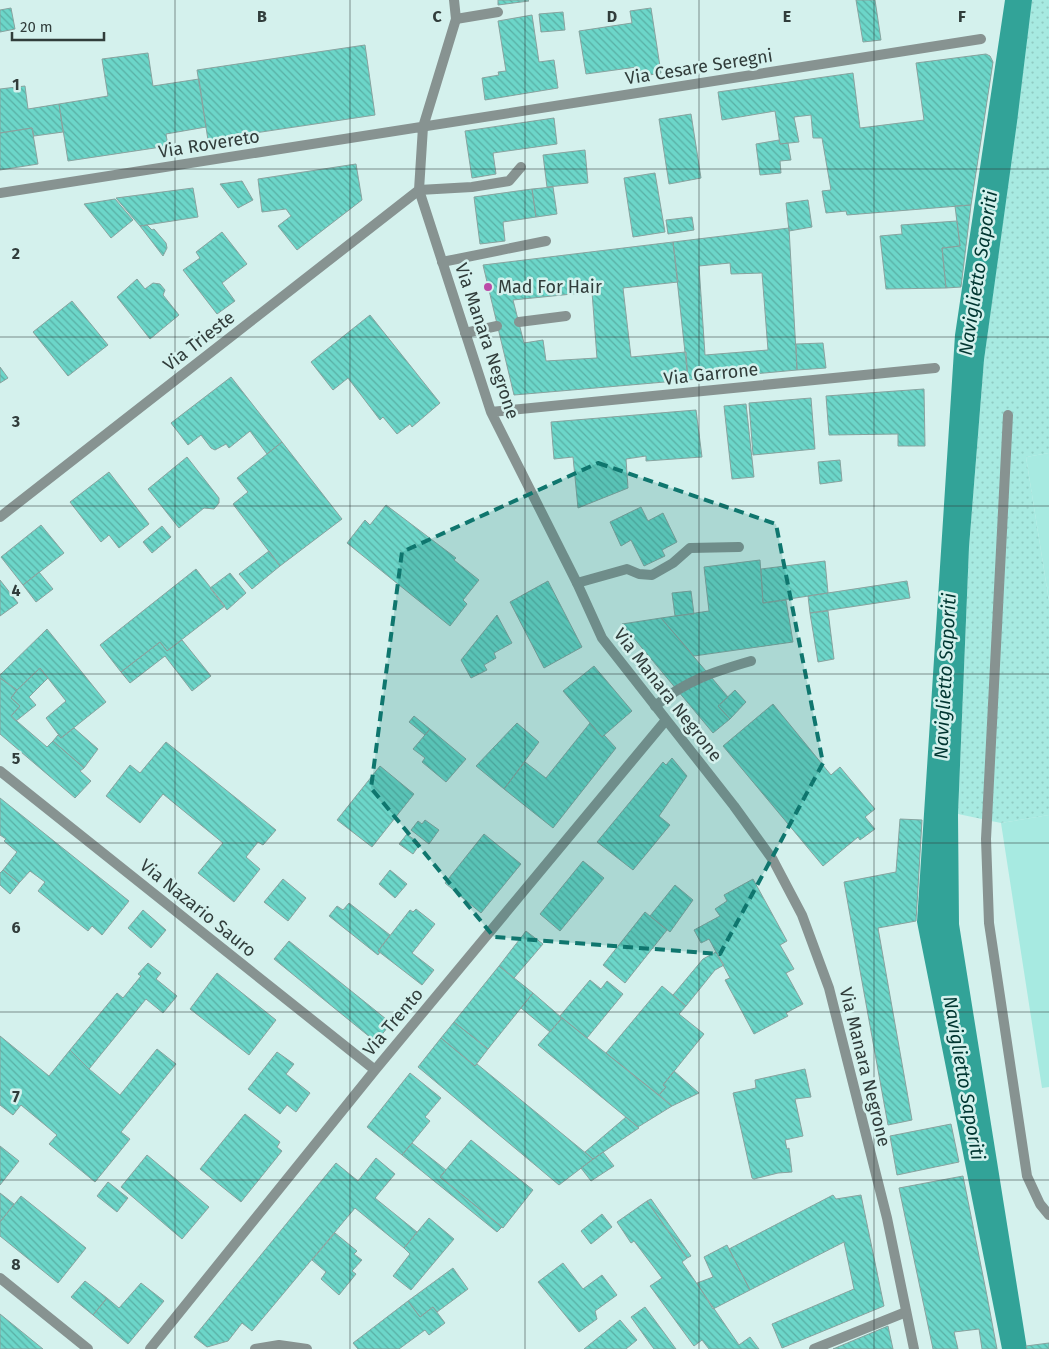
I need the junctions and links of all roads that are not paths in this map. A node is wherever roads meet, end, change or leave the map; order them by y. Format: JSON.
{"nodes":[{"id":1,"x":454,"y":0,"type":"edge"},
{"id":2,"x":498,"y":12,"type":"dead end"},
{"id":3,"x":456,"y":20,"type":"junction"},
{"id":4,"x":981,"y":40,"type":"dead end"},
{"id":5,"x":423,"y":127,"type":"junction"},
{"id":6,"x":521,"y":167,"type":"dead end"},
{"id":7,"x":419,"y":190,"type":"junction"},
{"id":8,"x":0,"y":193,"type":"edge"},
{"id":9,"x":546,"y":241,"type":"dead end"},
{"id":10,"x":442,"y":262,"type":"junction"},
{"id":11,"x":566,"y":316,"type":"dead end"},
{"id":12,"x":519,"y":322,"type":"dead end"},
{"id":13,"x":498,"y":326,"type":"dead end"},
{"id":14,"x":465,"y":333,"type":"junction"},
{"id":15,"x":935,"y":368,"type":"dead end"},
{"id":16,"x":491,"y":412,"type":"junction"},
{"id":17,"x":1008,"y":416,"type":"dead end"},
{"id":18,"x":0,"y":517,"type":"edge"},
{"id":19,"x":739,"y":547,"type":"dead end"},
{"id":20,"x":577,"y":583,"type":"junction"},
{"id":21,"x":751,"y":661,"type":"dead end"},
{"id":22,"x":656,"y":706,"type":"junction"},
{"id":23,"x":666,"y":720,"type":"junction"},
{"id":24,"x":0,"y":771,"type":"edge"},
{"id":25,"x":375,"y":1070,"type":"junction"},
{"id":26,"x":1049,"y":1215,"type":"edge"},
{"id":27,"x":0,"y":1278,"type":"edge"},
{"id":28,"x":906,"y":1312,"type":"junction"},
{"id":29,"x":88,"y":1349,"type":"edge"},
{"id":30,"x":150,"y":1349,"type":"edge"},
{"id":31,"x":255,"y":1349,"type":"edge"},
{"id":32,"x":308,"y":1349,"type":"edge"},
{"id":33,"x":814,"y":1349,"type":"edge"},
{"id":34,"x":914,"y":1349,"type":"edge"}],
"edges":[{"from":1,"to":3,"type":"street","name":"Via Manara Negrone"},
{"from":2,"to":3,"type":"street"},
{"from":3,"to":5,"type":"street","name":"Via Manara Negrone"},
{"from":4,"to":5,"type":"street","name":"Via Cesare Seregni"},
{"from":5,"to":7,"type":"street","name":"Via Manara Negrone"},
{"from":5,"to":8,"type":"street","name":"Via Rovereto"},
{"from":6,"to":7,"type":"street"},
{"from":7,"to":10,"type":"street","name":"Via Manara Negrone"},
{"from":7,"to":18,"type":"street","name":"Via Trieste"},
{"from":9,"to":10,"type":"street"},
{"from":10,"to":14,"type":"street","name":"Via Manara Negrone"},
{"from":11,"to":12,"type":"street"},
{"from":13,"to":14,"type":"street"},
{"from":14,"to":16,"type":"street","name":"Via Manara Negrone"},
{"from":15,"to":16,"type":"street","name":"Via Garrone"},
{"from":16,"to":20,"type":"street","name":"Via Manara Negrone"},
{"from":17,"to":26,"type":"street"},
{"from":19,"to":20,"type":"street"},
{"from":20,"to":22,"type":"street","name":"Via Manara Negrone"},
{"from":21,"to":22,"type":"street"},
{"from":22,"to":23,"type":"street","name":"Via Manara Negrone"},
{"from":23,"to":25,"type":"street","name":"Via Trento"},
{"from":23,"to":28,"type":"street","name":"Via Manara Negrone"},
{"from":24,"to":25,"type":"street","name":"Via Nazario Sauro"},
{"from":25,"to":30,"type":"street","name":"Via Trento"},
{"from":27,"to":29,"type":"street"},
{"from":28,"to":33,"type":"street"},
{"from":28,"to":34,"type":"street","name":"Via Manara Negrone"},
{"from":31,"to":32,"type":"street"}]}
